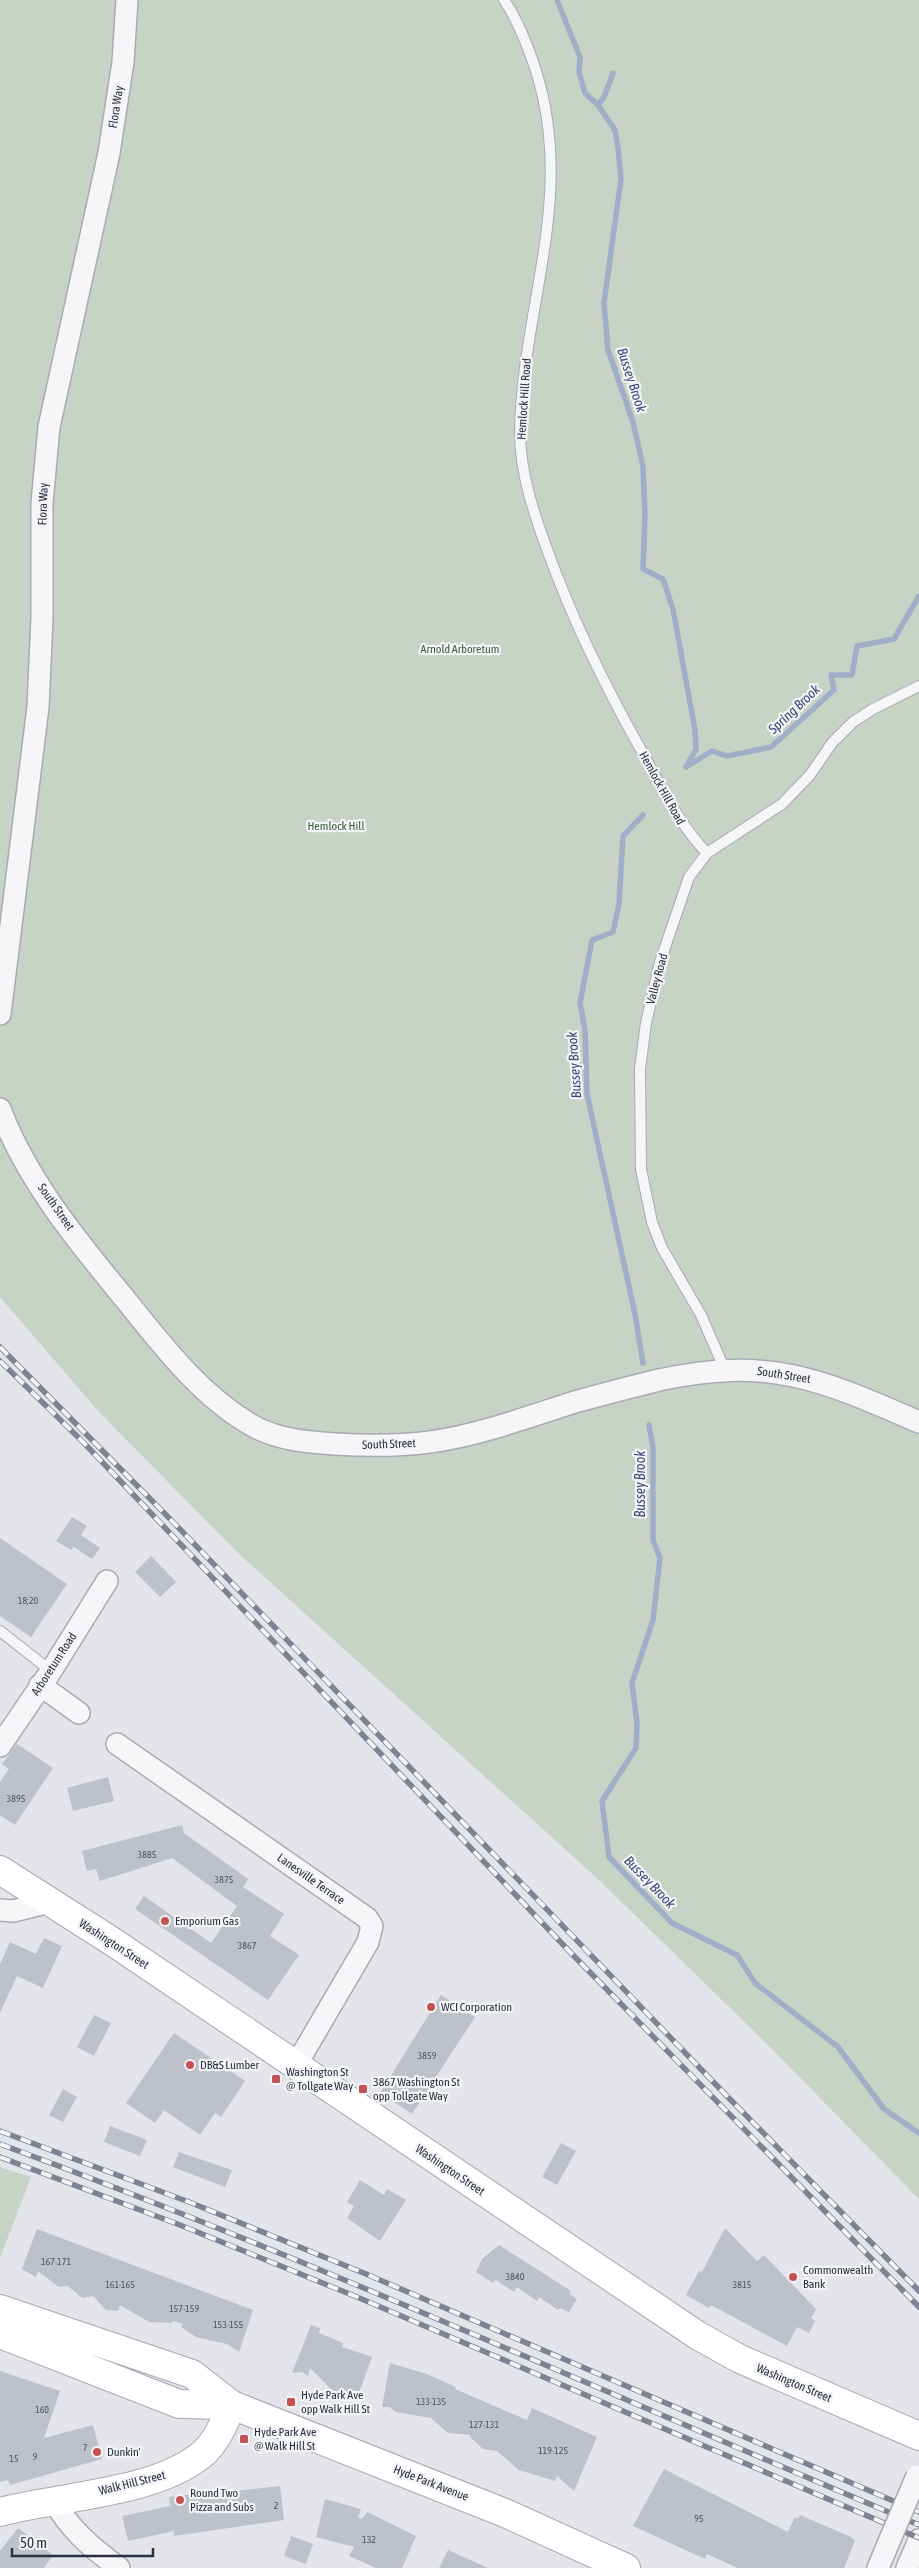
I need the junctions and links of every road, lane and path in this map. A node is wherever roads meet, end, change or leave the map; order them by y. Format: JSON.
{"nodes":[{"id":1,"x":128,"y":0,"type":"edge"},
{"id":2,"x":504,"y":0,"type":"edge"},
{"id":3,"x":919,"y":686,"type":"edge"},
{"id":4,"x":707,"y":853,"type":"junction"},
{"id":5,"x":0,"y":1014,"type":"edge"},
{"id":6,"x":0,"y":1109,"type":"edge"},
{"id":7,"x":725,"y":1370,"type":"junction"},
{"id":8,"x":919,"y":1422,"type":"edge"},
{"id":9,"x":108,"y":1581,"type":"dead end"},
{"id":10,"x":0,"y":1631,"type":"edge"},
{"id":11,"x":46,"y":1678,"type":"junction"},
{"id":12,"x":79,"y":1713,"type":"dead end"},
{"id":13,"x":117,"y":1744,"type":"dead end"},
{"id":14,"x":0,"y":1746,"type":"edge"},
{"id":15,"x":0,"y":1870,"type":"edge"},
{"id":16,"x":50,"y":1902,"type":"junction"},
{"id":17,"x":0,"y":1910,"type":"edge"},
{"id":18,"x":296,"y":2065,"type":"junction"},
{"id":19,"x":0,"y":2309,"type":"edge"},
{"id":20,"x":0,"y":2334,"type":"edge"},
{"id":21,"x":232,"y":2405,"type":"junction"},
{"id":22,"x":919,"y":2436,"type":"edge"},
{"id":23,"x":918,"y":2473,"type":"edge"},
{"id":24,"x":54,"y":2500,"type":"junction"},
{"id":25,"x":0,"y":2512,"type":"edge"},
{"id":26,"x":917,"y":2544,"type":"edge"},
{"id":27,"x":119,"y":2568,"type":"edge"},
{"id":28,"x":626,"y":2568,"type":"edge"},
{"id":29,"x":878,"y":2568,"type":"edge"},
{"id":30,"x":907,"y":2568,"type":"edge"}],
"edges":[{"from":1,"to":5,"type":"street","name":"Flora Way"},
{"from":2,"to":4,"type":"lane","name":"Hemlock Hill Road"},
{"from":3,"to":4,"type":"lane","name":"Valley Road"},
{"from":4,"to":7,"type":"lane","name":"Valley Road"},
{"from":6,"to":7,"type":"street","name":"South Street"},
{"from":7,"to":8,"type":"street","name":"South Street"},
{"from":9,"to":11,"type":"street","name":"Arboretum Road"},
{"from":10,"to":11,"type":"lane"},
{"from":11,"to":12,"type":"street"},
{"from":11,"to":14,"type":"street","name":"Arboretum Road"},
{"from":13,"to":18,"type":"street","name":"Lanesville Terrace"},
{"from":15,"to":16,"type":"main road","name":"Washington Street"},
{"from":16,"to":17,"type":"street"},
{"from":16,"to":18,"type":"main road","name":"Washington Street"},
{"from":18,"to":22,"type":"main road","name":"Washington Street"},
{"from":19,"to":21,"type":"main road","name":"Hyde Park Avenue"},
{"from":20,"to":21,"type":"main road","name":"Hyde Park Avenue"},
{"from":21,"to":24,"type":"main road","name":"Walk Hill Street"},
{"from":21,"to":28,"type":"main road","name":"Hyde Park Avenue"},
{"from":23,"to":29,"type":"street","bridge":true},
{"from":24,"to":25,"type":"main road","name":"Walk Hill Street"},
{"from":24,"to":27,"type":"street"},
{"from":26,"to":30,"type":"street"}]}
